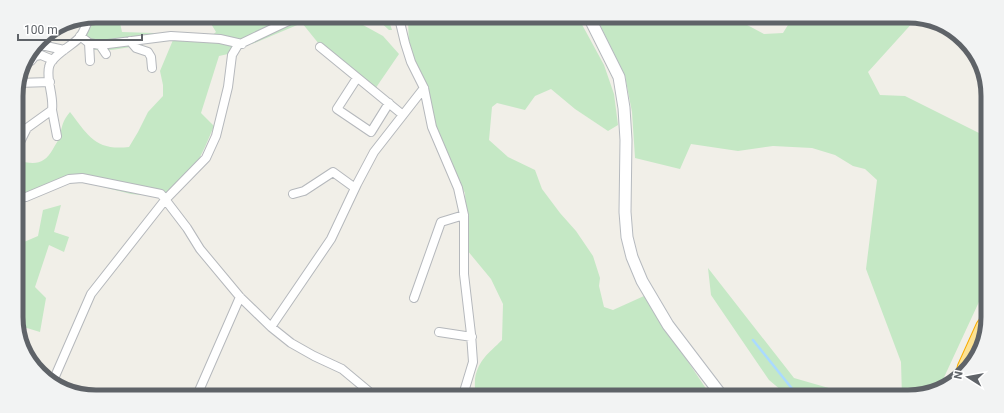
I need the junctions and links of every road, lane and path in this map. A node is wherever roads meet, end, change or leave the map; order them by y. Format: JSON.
{"nodes":[{"id":1,"x":285,"y":23,"type":"edge"},
{"id":2,"x":400,"y":23,"type":"edge"},
{"id":3,"x":592,"y":23,"type":"edge"},
{"id":4,"x":87,"y":24,"type":"edge"},
{"id":5,"x":80,"y":36,"type":"junction"},
{"id":6,"x":130,"y":41,"type":"junction"},
{"id":7,"x":90,"y":43,"type":"junction"},
{"id":8,"x":242,"y":44,"type":"junction"},
{"id":9,"x":100,"y":45,"type":"junction"},
{"id":10,"x":42,"y":46,"type":"edge"},
{"id":11,"x":320,"y":47,"type":"dead end"},
{"id":12,"x":64,"y":50,"type":"junction"},
{"id":13,"x":106,"y":54,"type":"dead end"},
{"id":14,"x":35,"y":56,"type":"edge"},
{"id":15,"x":53,"y":60,"type":"junction"},
{"id":16,"x":90,"y":61,"type":"dead end"},
{"id":17,"x":152,"y":68,"type":"dead end"},
{"id":18,"x":357,"y":78,"type":"junction"},
{"id":19,"x":50,"y":82,"type":"junction"},
{"id":20,"x":25,"y":83,"type":"edge"},
{"id":21,"x":424,"y":88,"type":"junction"},
{"id":22,"x":389,"y":103,"type":"junction"},
{"id":23,"x":52,"y":110,"type":"junction"},
{"id":24,"x":403,"y":115,"type":"junction"},
{"id":25,"x":23,"y":135,"type":"edge"},
{"id":26,"x":57,"y":136,"type":"dead end"},
{"id":27,"x":355,"y":188,"type":"junction"},
{"id":28,"x":293,"y":194,"type":"dead end"},
{"id":29,"x":23,"y":197,"type":"edge"},
{"id":30,"x":165,"y":200,"type":"junction"},
{"id":31,"x":464,"y":215,"type":"junction"},
{"id":32,"x":240,"y":297,"type":"junction"},
{"id":33,"x":414,"y":298,"type":"dead end"},
{"id":34,"x":271,"y":327,"type":"junction"},
{"id":35,"x":439,"y":332,"type":"dead end"},
{"id":36,"x":472,"y":337,"type":"junction"},
{"id":37,"x":55,"y":377,"type":"edge"},
{"id":38,"x":199,"y":390,"type":"edge"},
{"id":39,"x":366,"y":390,"type":"edge"},
{"id":40,"x":465,"y":390,"type":"edge"},
{"id":41,"x":717,"y":390,"type":"edge"}],
"edges":[{"from":1,"to":8,"type":"street"},
{"from":2,"to":21,"type":"street"},
{"from":3,"to":41,"type":"street"},
{"from":4,"to":5,"type":"street"},
{"from":5,"to":7,"type":"street"},
{"from":5,"to":12,"type":"street"},
{"from":6,"to":8,"type":"street"},
{"from":6,"to":9,"type":"street"},
{"from":6,"to":17,"type":"street"},
{"from":7,"to":9,"type":"street"},
{"from":7,"to":16,"type":"street"},
{"from":8,"to":30,"type":"street"},
{"from":9,"to":13,"type":"street"},
{"from":10,"to":12,"type":"street"},
{"from":11,"to":18,"type":"street"},
{"from":12,"to":15,"type":"street"},
{"from":14,"to":15,"type":"street"},
{"from":15,"to":19,"type":"street"},
{"from":18,"to":22,"type":"street"},
{"from":18,"to":22,"type":"street"},
{"from":19,"to":20,"type":"street"},
{"from":19,"to":23,"type":"street"},
{"from":21,"to":24,"type":"street"},
{"from":21,"to":31,"type":"street"},
{"from":22,"to":24,"type":"street"},
{"from":23,"to":25,"type":"street"},
{"from":23,"to":26,"type":"street"},
{"from":24,"to":27,"type":"street"},
{"from":27,"to":28,"type":"street"},
{"from":27,"to":34,"type":"street"},
{"from":29,"to":30,"type":"street"},
{"from":30,"to":32,"type":"street"},
{"from":30,"to":37,"type":"street"},
{"from":31,"to":33,"type":"street"},
{"from":31,"to":36,"type":"street"},
{"from":32,"to":34,"type":"street"},
{"from":32,"to":38,"type":"street"},
{"from":34,"to":39,"type":"street"},
{"from":35,"to":36,"type":"street"},
{"from":36,"to":40,"type":"street"}]}
